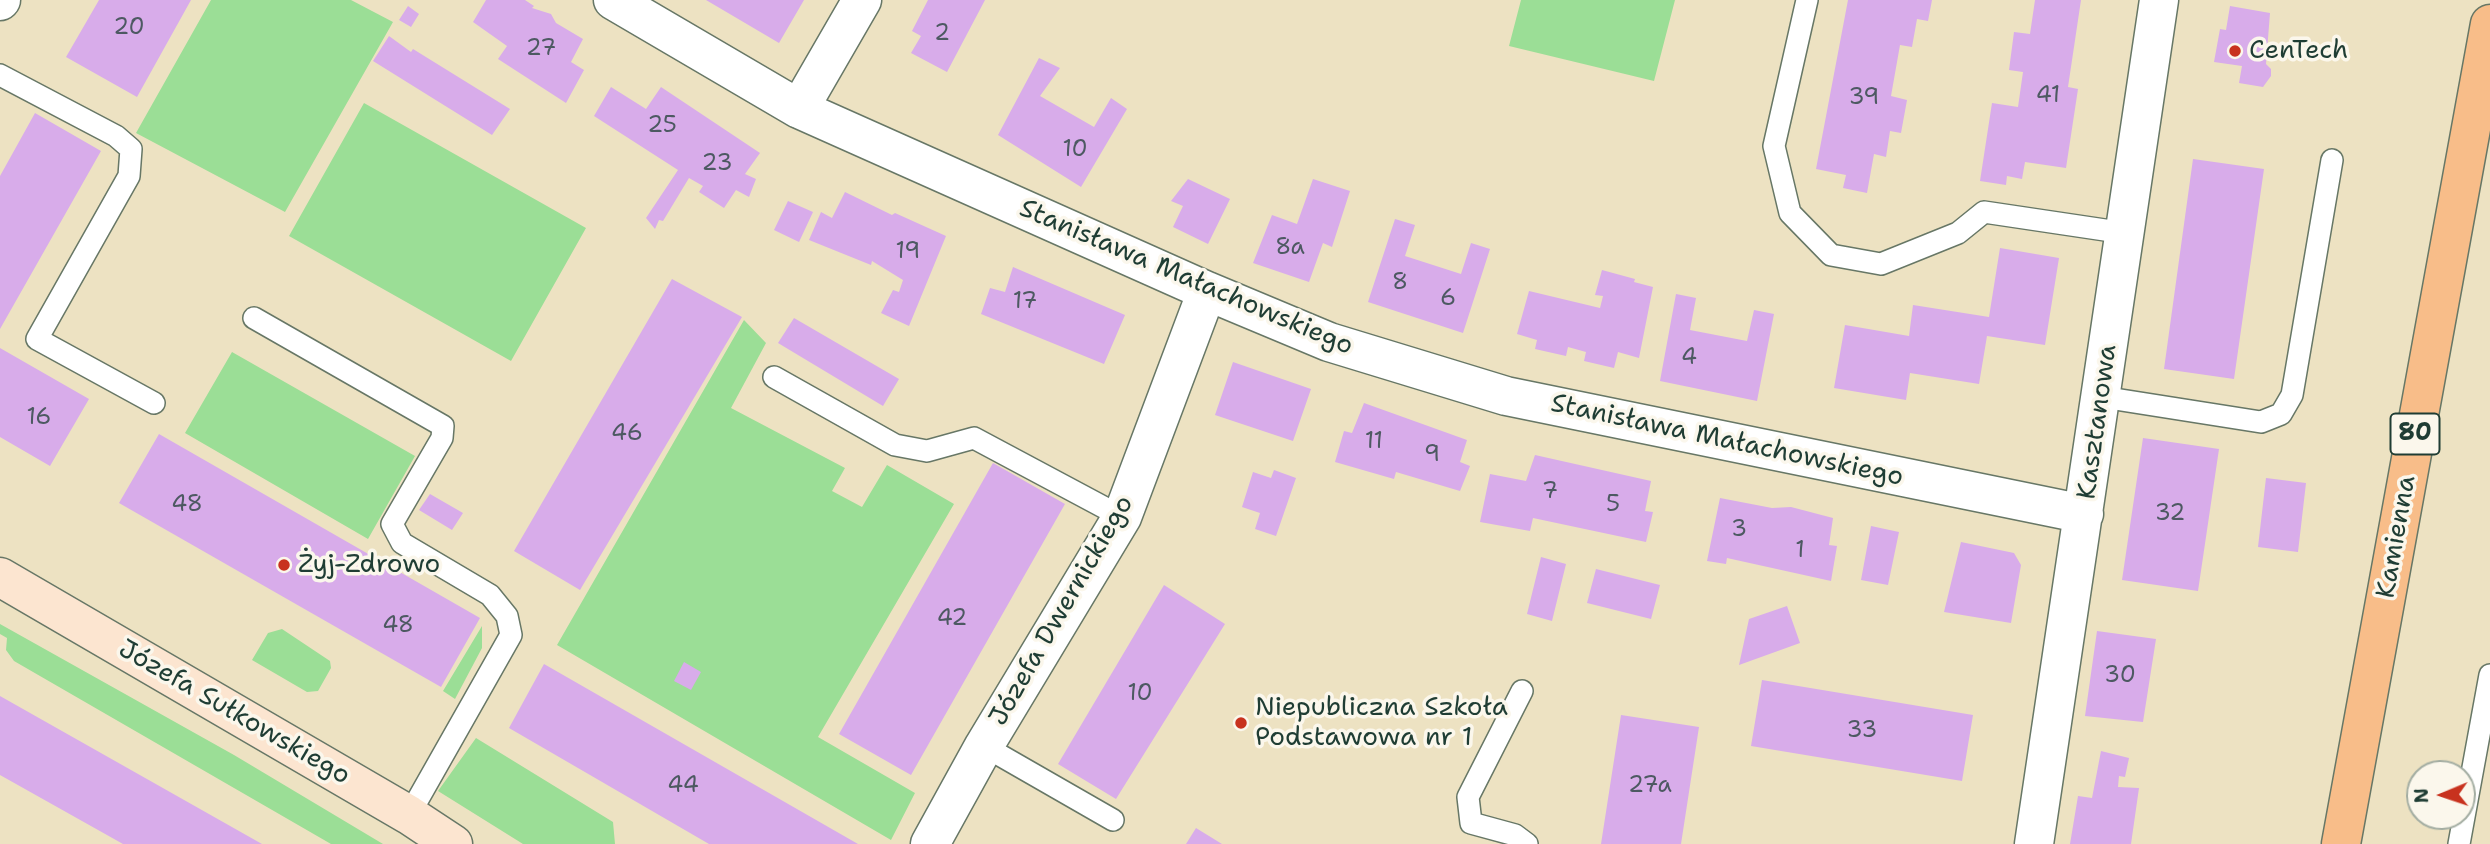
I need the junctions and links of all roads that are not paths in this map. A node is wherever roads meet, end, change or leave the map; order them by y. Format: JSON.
{"nodes":[{"id":1,"x":613,"y":0,"type":"edge"},
{"id":2,"x":862,"y":0,"type":"edge"},
{"id":3,"x":1807,"y":0,"type":"edge"},
{"id":4,"x":2159,"y":0,"type":"edge"},
{"id":5,"x":2490,"y":24,"type":"edge"},
{"id":6,"x":0,"y":75,"type":"edge"},
{"id":7,"x":799,"y":109,"type":"junction"},
{"id":8,"x":2332,"y":160,"type":"dead end"},
{"id":9,"x":2125,"y":233,"type":"junction"},
{"id":10,"x":1207,"y":291,"type":"junction"},
{"id":11,"x":254,"y":317,"type":"dead end"},
{"id":12,"x":774,"y":377,"type":"dead end"},
{"id":13,"x":2102,"y":397,"type":"junction"},
{"id":14,"x":153,"y":403,"type":"dead end"},
{"id":15,"x":2084,"y":514,"type":"junction"},
{"id":16,"x":1122,"y":517,"type":"junction"},
{"id":17,"x":4,"y":581,"type":"edge"},
{"id":18,"x":2490,"y":675,"type":"edge"},
{"id":19,"x":1522,"y":691,"type":"dead end"},
{"id":20,"x":984,"y":746,"type":"junction"},
{"id":21,"x":409,"y":815,"type":"junction"},
{"id":22,"x":1113,"y":820,"type":"dead end"},
{"id":23,"x":453,"y":844,"type":"edge"},
{"id":24,"x":930,"y":844,"type":"edge"},
{"id":25,"x":1527,"y":844,"type":"edge"},
{"id":26,"x":2034,"y":844,"type":"edge"},
{"id":27,"x":2341,"y":844,"type":"edge"},
{"id":28,"x":2459,"y":844,"type":"edge"}],
"edges":[{"from":1,"to":7,"type":"street","name":"Stanisława Małachowskiego"},
{"from":2,"to":7,"type":"street"},
{"from":3,"to":9,"type":"lane"},
{"from":4,"to":9,"type":"street","name":"Kasztanowa"},
{"from":5,"to":27,"type":"main road","name":"Kamienna","number":"80"},
{"from":6,"to":14,"type":"lane"},
{"from":7,"to":10,"type":"street","name":"Stanisława Małachowskiego"},
{"from":8,"to":13,"type":"lane"},
{"from":9,"to":13,"type":"street","name":"Kasztanowa"},
{"from":10,"to":15,"type":"street","name":"Stanisława Małachowskiego"},
{"from":10,"to":16,"type":"street","name":"Józefa Dwernickiego"},
{"from":11,"to":21,"type":"lane"},
{"from":12,"to":16,"type":"lane"},
{"from":13,"to":15,"type":"street","name":"Kasztanowa"},
{"from":15,"to":26,"type":"street","name":"Kasztanowa"},
{"from":16,"to":20,"type":"street","name":"Józefa Dwernickiego"},
{"from":17,"to":21,"type":"street","name":"Józefa Sułkowskiego"},
{"from":18,"to":28,"type":"lane"},
{"from":19,"to":25,"type":"lane"},
{"from":20,"to":22,"type":"lane"},
{"from":20,"to":24,"type":"street","name":"Józefa Dwernickiego"},
{"from":21,"to":23,"type":"street","name":"Józefa Sułkowskiego"}]}
